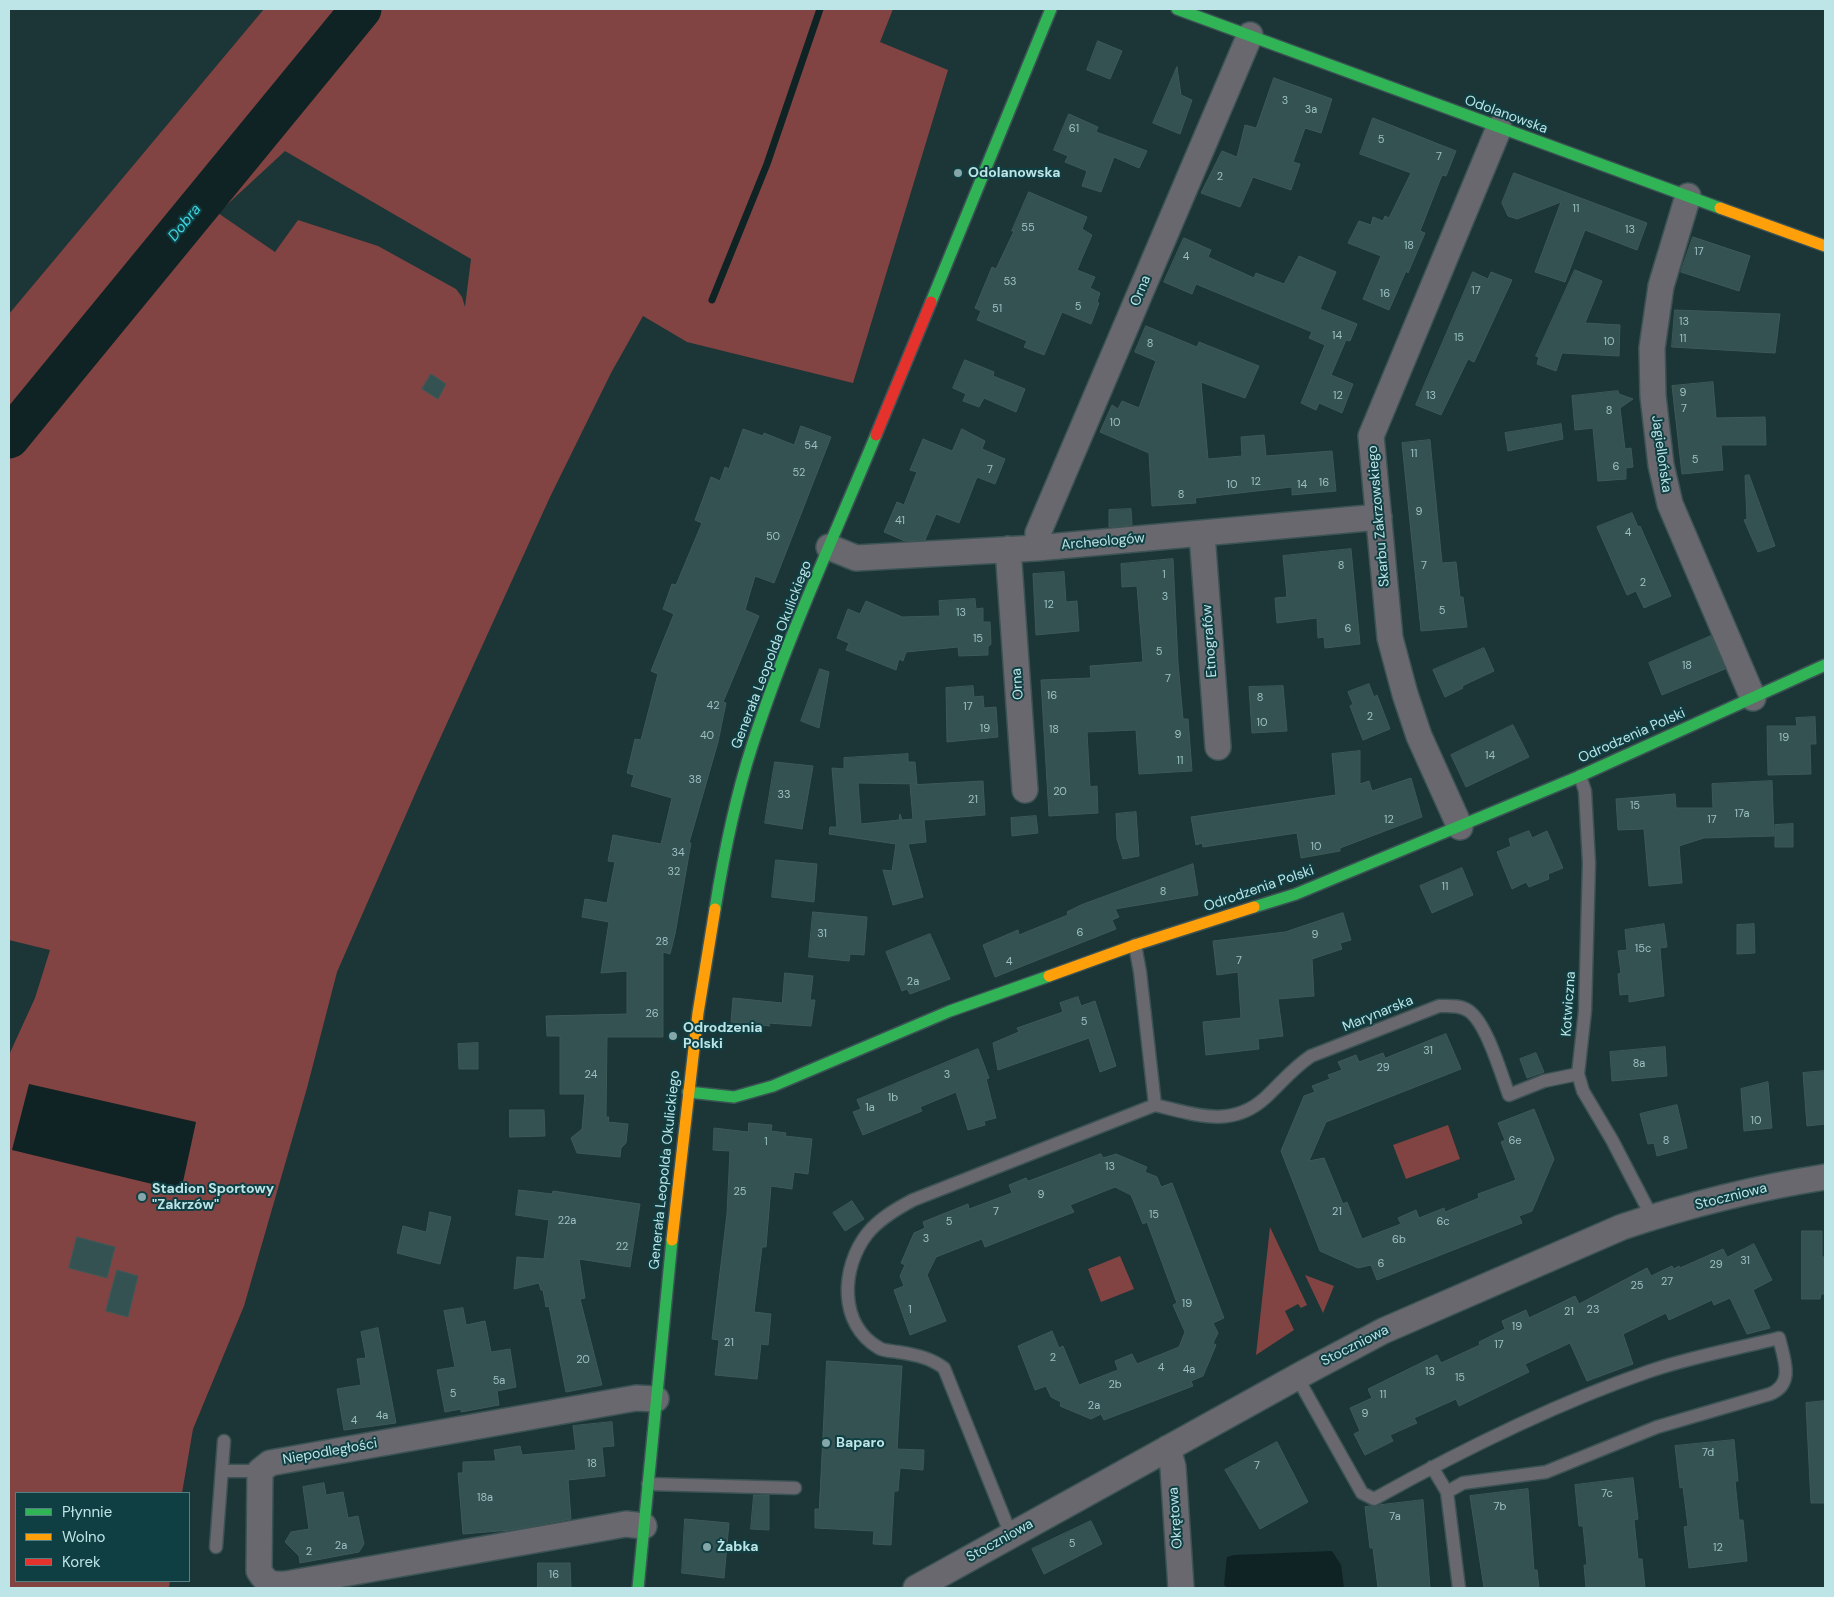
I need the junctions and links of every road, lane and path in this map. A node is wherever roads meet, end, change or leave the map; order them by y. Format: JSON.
{"nodes":[{"id":1,"x":1051,"y":9,"type":"edge"},
{"id":2,"x":1177,"y":9,"type":"edge"},
{"id":3,"x":1250,"y":35,"type":"junction"},
{"id":4,"x":1499,"y":128,"type":"junction"},
{"id":5,"x":1688,"y":196,"type":"junction"},
{"id":6,"x":1825,"y":246,"type":"edge"},
{"id":7,"x":1379,"y":517,"type":"junction"},
{"id":8,"x":1202,"y":534,"type":"junction"},
{"id":9,"x":829,"y":547,"type":"junction"},
{"id":10,"x":1037,"y":548,"type":"junction"},
{"id":11,"x":1008,"y":549,"type":"junction"},
{"id":12,"x":1825,"y":665,"type":"edge"},
{"id":13,"x":1753,"y":698,"type":"junction"},
{"id":14,"x":1218,"y":747,"type":"dead end"},
{"id":15,"x":1580,"y":776,"type":"junction"},
{"id":16,"x":1026,"y":790,"type":"dead end"},
{"id":17,"x":1460,"y":827,"type":"junction"},
{"id":18,"x":1135,"y":945,"type":"junction"},
{"id":19,"x":1578,"y":1074,"type":"junction"},
{"id":20,"x":688,"y":1092,"type":"junction"},
{"id":21,"x":1155,"y":1105,"type":"junction"},
{"id":22,"x":1825,"y":1178,"type":"edge"},
{"id":23,"x":1652,"y":1217,"type":"junction"},
{"id":24,"x":1297,"y":1377,"type":"junction"},
{"id":25,"x":656,"y":1399,"type":"junction"},
{"id":26,"x":224,"y":1441,"type":"dead end"},
{"id":27,"x":1168,"y":1448,"type":"junction"},
{"id":28,"x":1432,"y":1467,"type":"junction"},
{"id":29,"x":260,"y":1471,"type":"junction"},
{"id":30,"x":223,"y":1472,"type":"junction"},
{"id":31,"x":648,"y":1484,"type":"junction"},
{"id":32,"x":795,"y":1488,"type":"dead end"},
{"id":33,"x":1447,"y":1492,"type":"junction"},
{"id":34,"x":644,"y":1526,"type":"junction"},
{"id":35,"x":1011,"y":1535,"type":"junction"},
{"id":36,"x":216,"y":1547,"type":"dead end"},
{"id":37,"x":642,"y":1588,"type":"edge"},
{"id":38,"x":916,"y":1588,"type":"edge"},
{"id":39,"x":1181,"y":1588,"type":"edge"},
{"id":40,"x":1459,"y":1588,"type":"edge"}],
"edges":[{"from":1,"to":9,"type":"street","name":"Generała Leopolda Okulickiego"},
{"from":2,"to":3,"type":"street","name":"Odolanowska"},
{"from":3,"to":4,"type":"street","name":"Odolanowska"},
{"from":3,"to":10,"type":"street","name":"Orna"},
{"from":4,"to":5,"type":"street","name":"Odolanowska"},
{"from":4,"to":7,"type":"street","name":"Skarbu Zakrzowskiego"},
{"from":5,"to":6,"type":"street","name":"Odolanowska"},
{"from":5,"to":13,"type":"street","name":"Jagiellońska"},
{"from":7,"to":8,"type":"street","name":"Archeologów"},
{"from":7,"to":17,"type":"street","name":"Skarbu Zakrzowskiego"},
{"from":8,"to":10,"type":"street","name":"Archeologów"},
{"from":8,"to":14,"type":"street","name":"Etnografów"},
{"from":9,"to":11,"type":"street","name":"Archeologów"},
{"from":9,"to":20,"type":"street","name":"Generała Leopolda Okulickiego"},
{"from":10,"to":11,"type":"street","name":"Archeologów"},
{"from":11,"to":16,"type":"street","name":"Orna"},
{"from":12,"to":13,"type":"street","name":"Odrodzenia Polski"},
{"from":13,"to":15,"type":"street","name":"Odrodzenia Polski"},
{"from":15,"to":17,"type":"street","name":"Odrodzenia Polski"},
{"from":15,"to":19,"type":"lane","name":"Kotwiczna"},
{"from":17,"to":18,"type":"street","name":"Odrodzenia Polski"},
{"from":18,"to":20,"type":"street","name":"Odrodzenia Polski"},
{"from":18,"to":21,"type":"lane"},
{"from":19,"to":21,"type":"lane","name":"Marynarska"},
{"from":19,"to":23,"type":"lane","name":"Kotwiczna"},
{"from":20,"to":25,"type":"street","name":"Generała Leopolda Okulickiego"},
{"from":21,"to":35,"type":"lane"},
{"from":22,"to":23,"type":"street","name":"Stoczniowa"},
{"from":23,"to":24,"type":"street","name":"Stoczniowa"},
{"from":24,"to":27,"type":"street","name":"Stoczniowa"},
{"from":24,"to":28,"type":"lane"},
{"from":25,"to":29,"type":"street","name":"Niepodległości"},
{"from":25,"to":31,"type":"street","name":"Generała Leopolda Okulickiego"},
{"from":26,"to":30,"type":"lane"},
{"from":27,"to":35,"type":"street","name":"Stoczniowa"},
{"from":27,"to":39,"type":"street","name":"Okrętowa"},
{"from":28,"to":33,"type":"lane"},
{"from":28,"to":33,"type":"lane"},
{"from":29,"to":30,"type":"lane"},
{"from":29,"to":34,"type":"street"},
{"from":30,"to":36,"type":"lane"},
{"from":31,"to":32,"type":"lane"},
{"from":31,"to":34,"type":"street","name":"Generała Leopolda Okulickiego"},
{"from":33,"to":40,"type":"lane"},
{"from":34,"to":37,"type":"street","name":"Generała Leopolda Okulickiego"},
{"from":35,"to":38,"type":"street","name":"Stoczniowa"}]}
